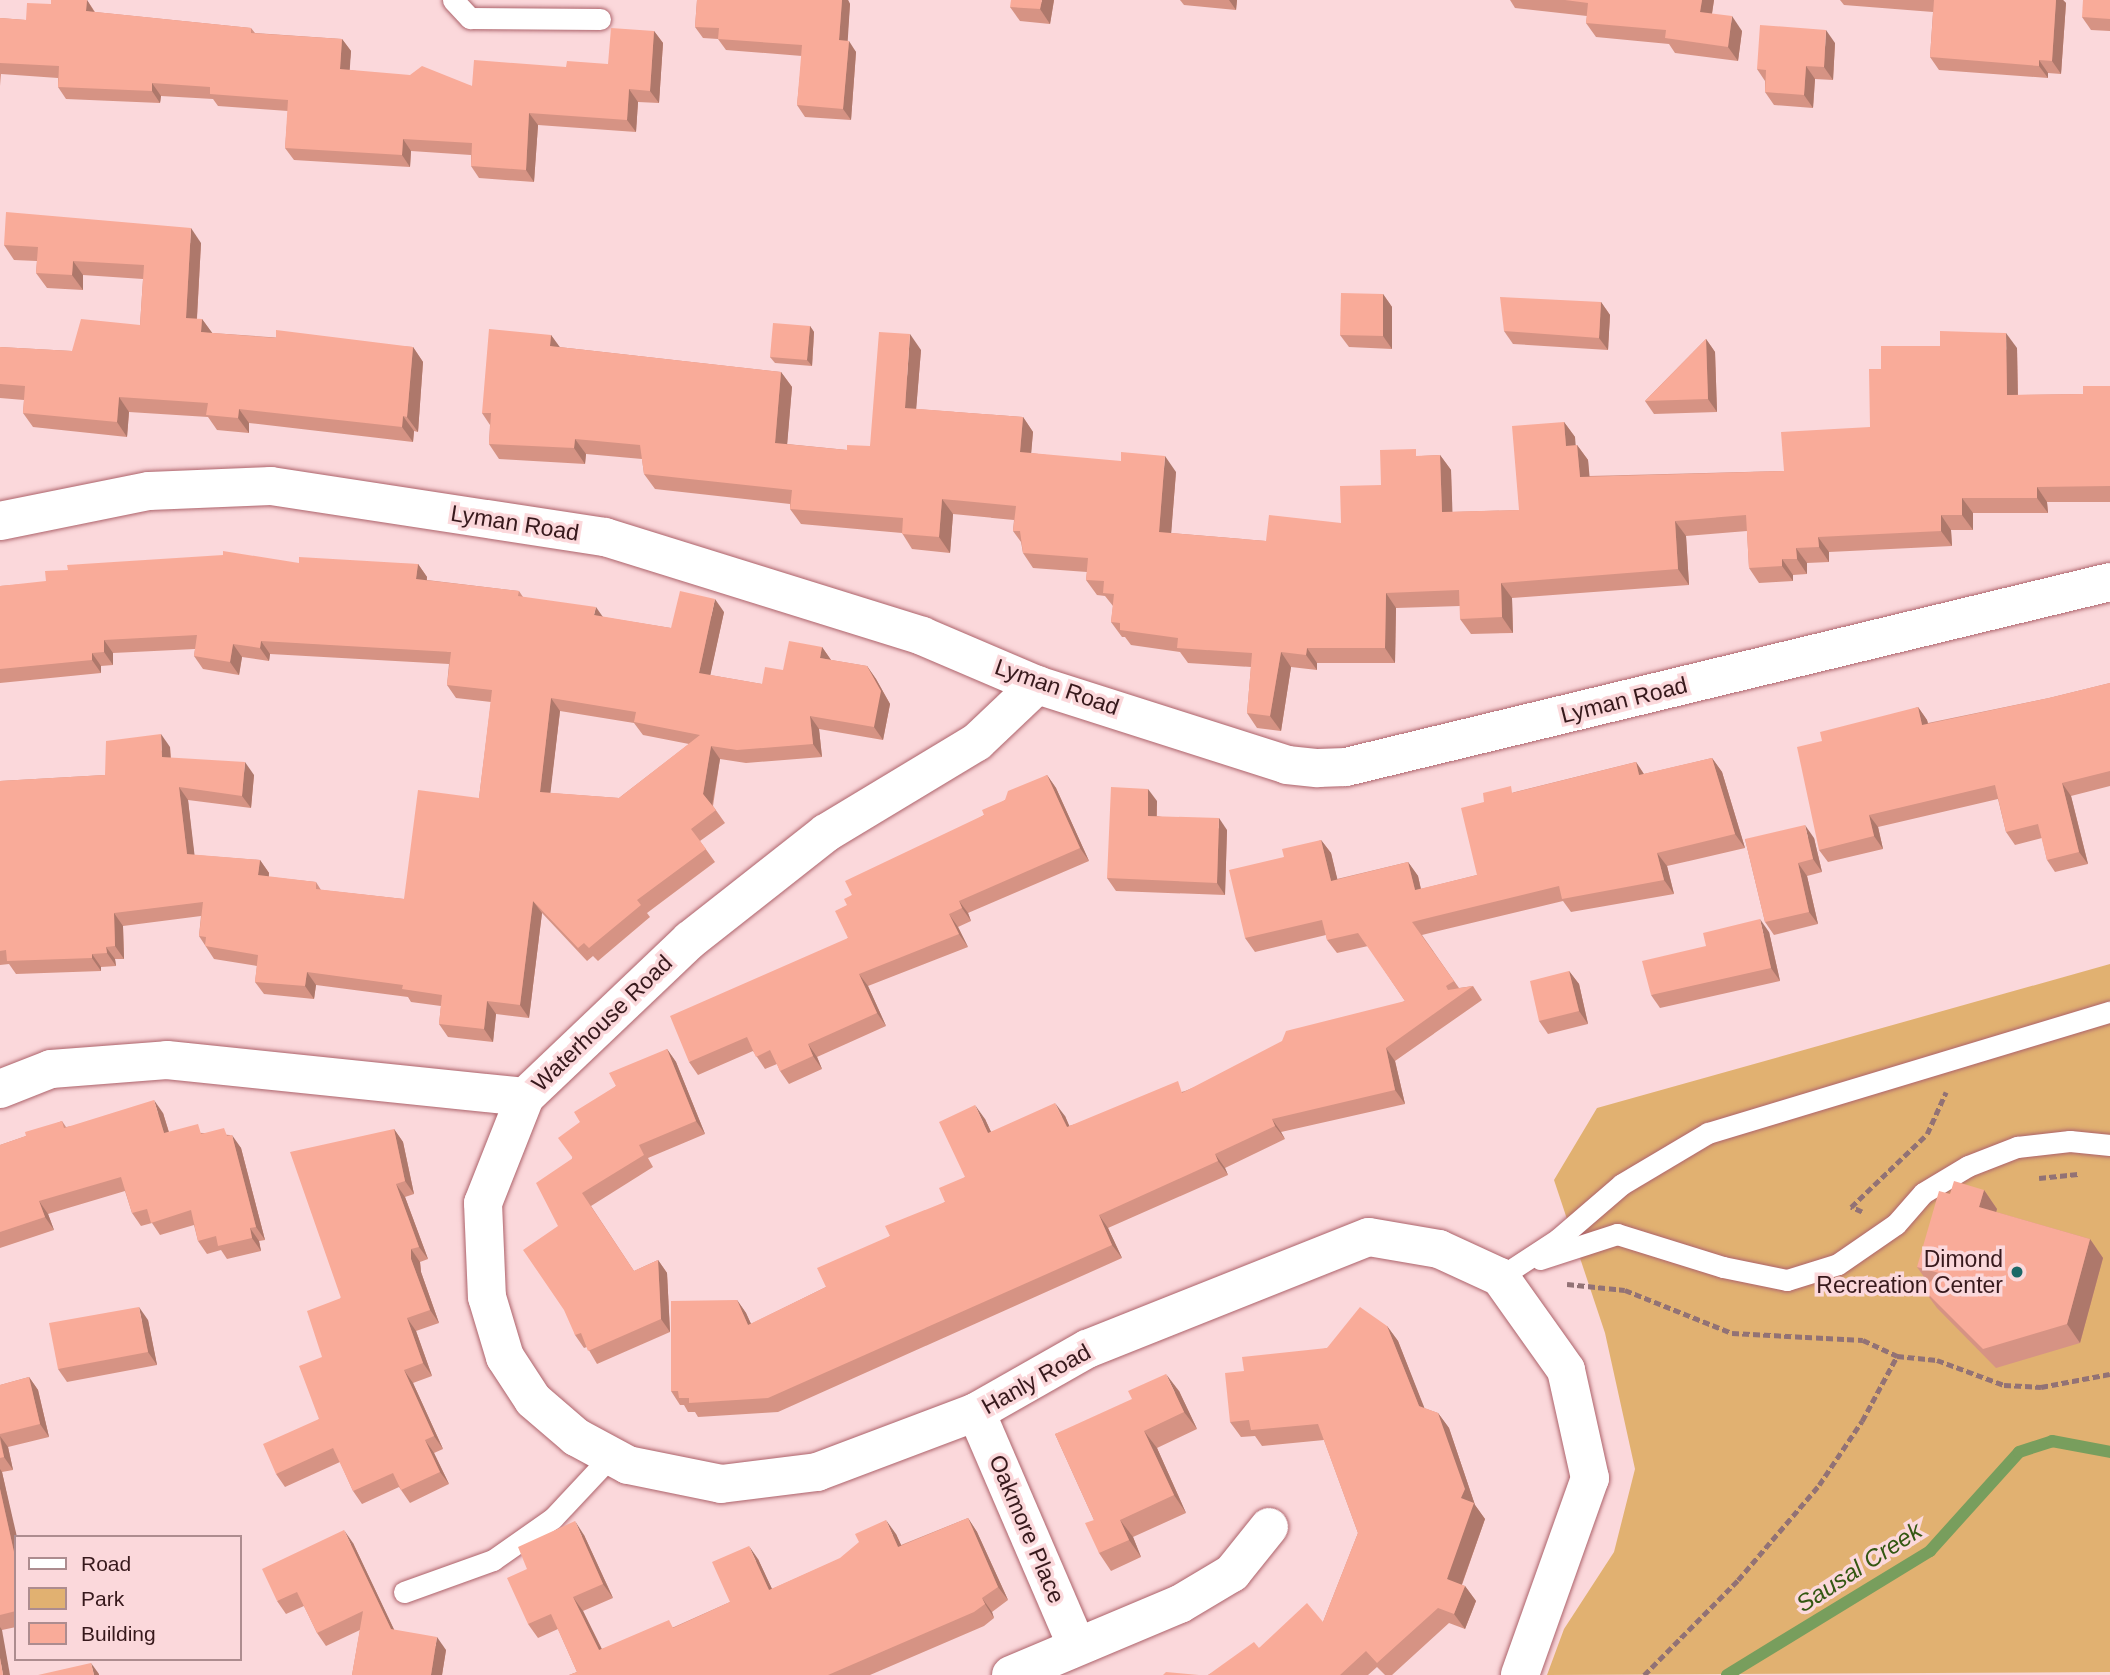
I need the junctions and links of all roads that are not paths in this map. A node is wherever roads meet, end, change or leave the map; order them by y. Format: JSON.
{"nodes":[{"id":1,"x":453,"y":0,"type":"edge"},
{"id":2,"x":600,"y":19,"type":"dead end"},
{"id":3,"x":0,"y":521,"type":"edge"},
{"id":4,"x":2110,"y":582,"type":"edge"},
{"id":5,"x":1037,"y":685,"type":"junction"},
{"id":6,"x":2110,"y":1012,"type":"edge"},
{"id":7,"x":0,"y":1089,"type":"edge"},
{"id":8,"x":525,"y":1097,"type":"junction"},
{"id":9,"x":2110,"y":1145,"type":"edge"},
{"id":10,"x":1500,"y":1277,"type":"junction"},
{"id":11,"x":976,"y":1412,"type":"junction"},
{"id":12,"x":611,"y":1456,"type":"junction"},
{"id":13,"x":1269,"y":1527,"type":"dead end"},
{"id":14,"x":404,"y":1592,"type":"dead end"},
{"id":15,"x":1077,"y":1646,"type":"junction"},
{"id":16,"x":1011,"y":1675,"type":"edge"},
{"id":17,"x":1520,"y":1675,"type":"edge"}],
"edges":[{"from":1,"to":2,"type":"lane"},
{"from":3,"to":5,"type":"street","name":"Lyman Road"},
{"from":4,"to":5,"type":"street","name":"Lyman Road"},
{"from":5,"to":8,"type":"street","name":"Waterhouse Road"},
{"from":6,"to":10,"type":"lane"},
{"from":7,"to":8,"type":"street","name":"Waterhouse Road"},
{"from":8,"to":12,"type":"street","name":"Hanly Road"},
{"from":9,"to":10,"type":"lane"},
{"from":10,"to":11,"type":"street","name":"Hanly Road"},
{"from":10,"to":17,"type":"street","name":"Hanly Road"},
{"from":11,"to":12,"type":"street","name":"Hanly Road"},
{"from":11,"to":15,"type":"street","name":"Oakmore Place"},
{"from":12,"to":14,"type":"lane"},
{"from":13,"to":15,"type":"street"},
{"from":15,"to":16,"type":"street"}]}
